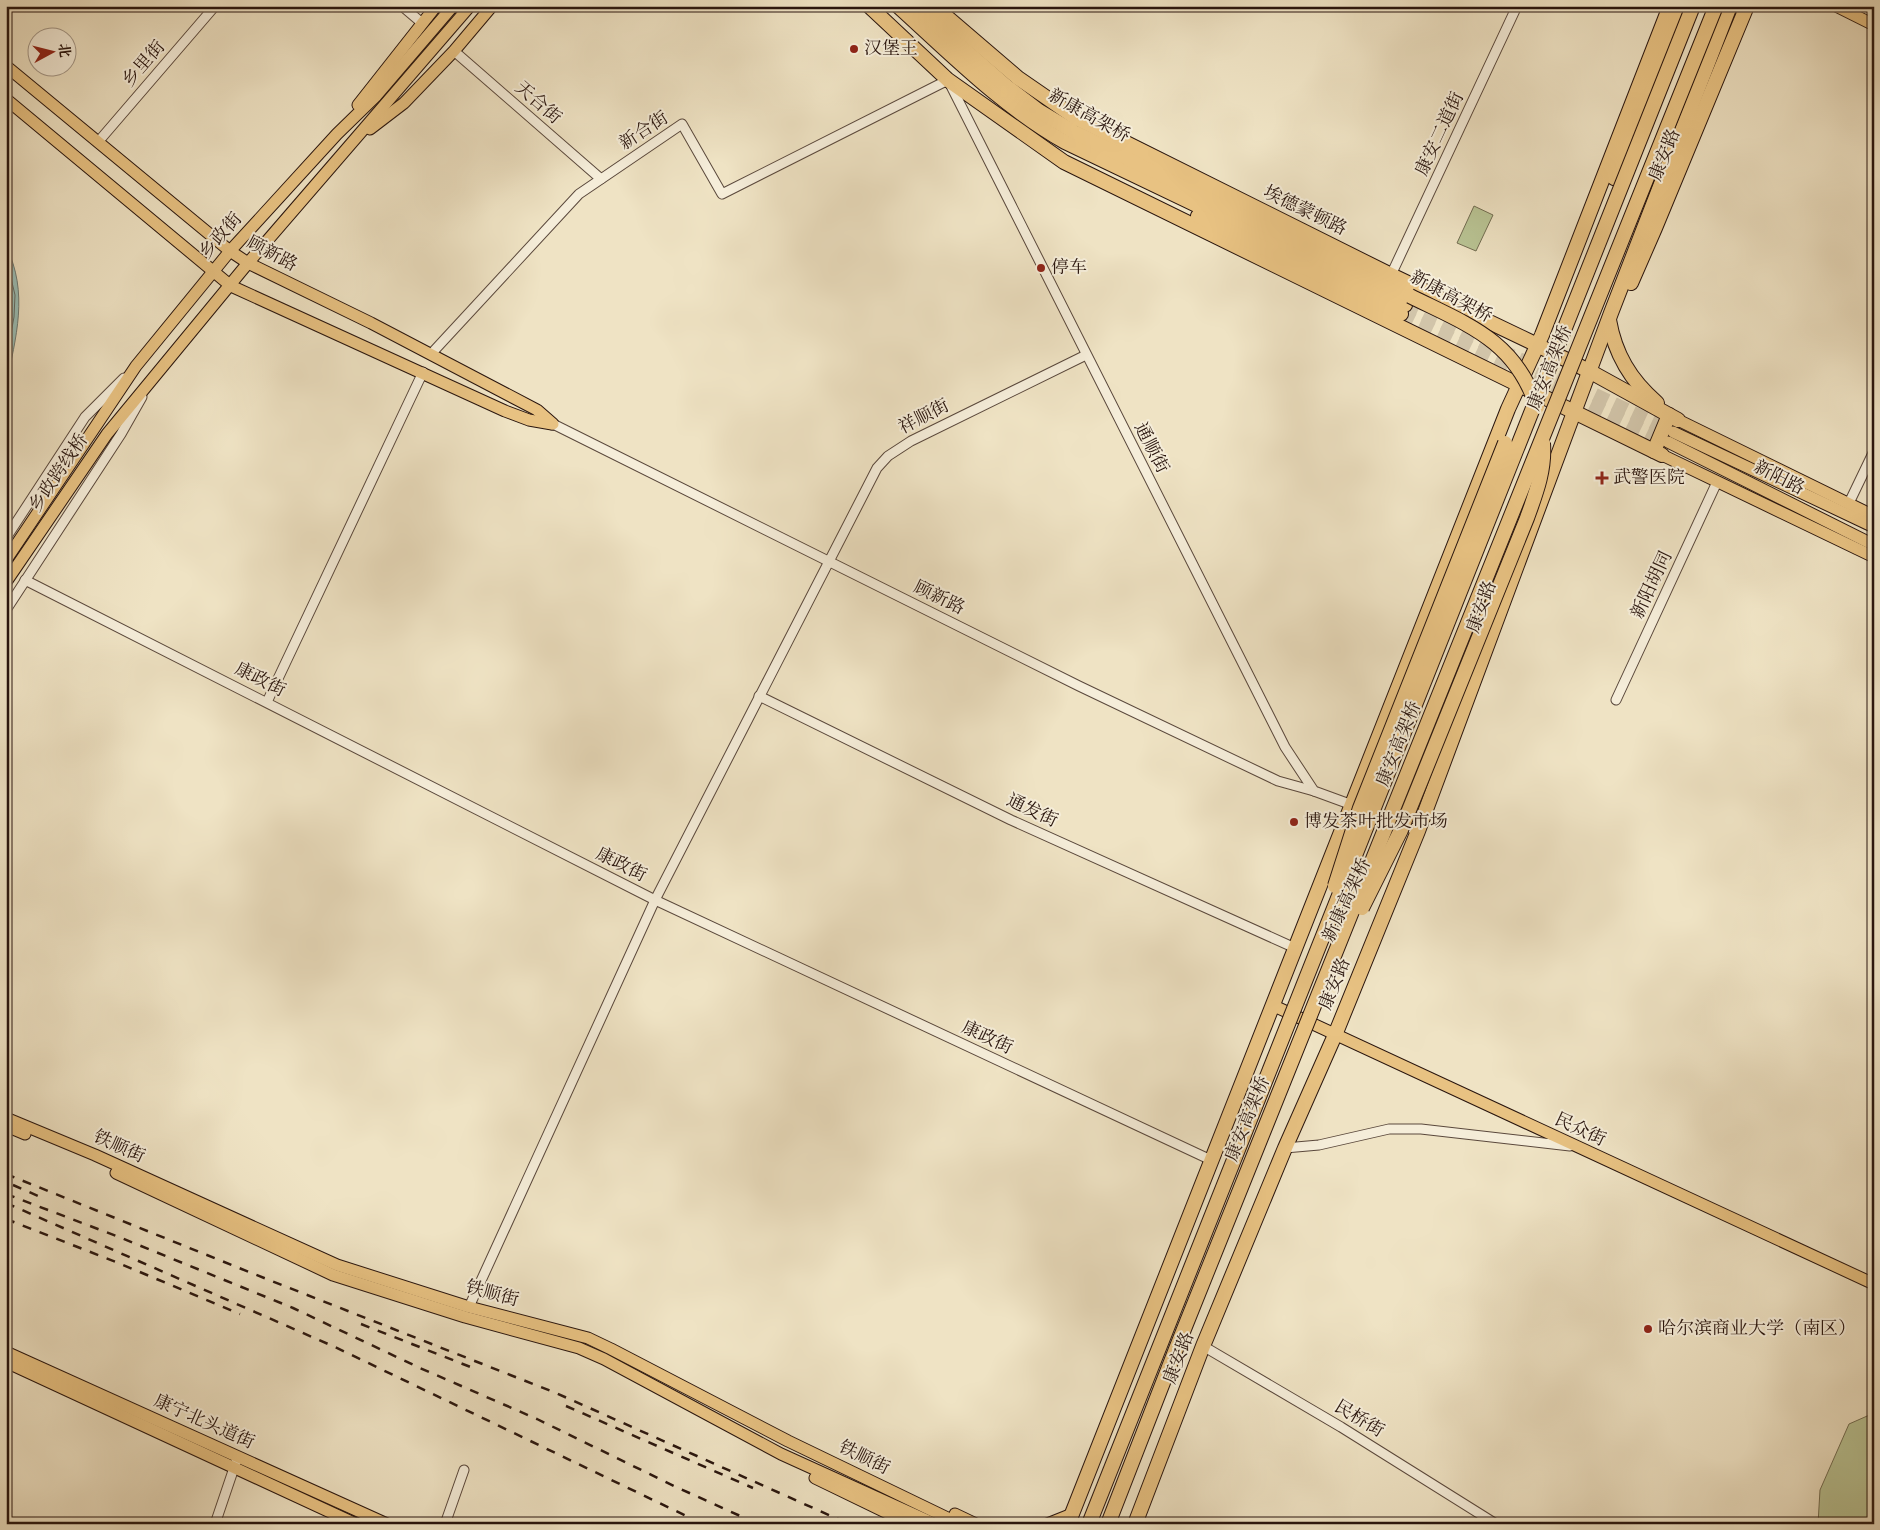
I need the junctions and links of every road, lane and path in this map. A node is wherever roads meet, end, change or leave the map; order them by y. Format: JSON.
{"nodes":[{"id":1,"x":215,"y":6,"type":"edge"},
{"id":2,"x":402,"y":6,"type":"edge"},
{"id":3,"x":436,"y":6,"type":"edge"},
{"id":4,"x":453,"y":6,"type":"edge"},
{"id":5,"x":470,"y":6,"type":"edge"},
{"id":6,"x":492,"y":6,"type":"edge"},
{"id":7,"x":869,"y":6,"type":"edge"},
{"id":8,"x":898,"y":6,"type":"edge"},
{"id":9,"x":914,"y":6,"type":"edge"},
{"id":10,"x":934,"y":6,"type":"edge"},
{"id":11,"x":1517,"y":6,"type":"edge"},
{"id":12,"x":1670,"y":6,"type":"edge"},
{"id":13,"x":1682,"y":6,"type":"edge"},
{"id":14,"x":1693,"y":6,"type":"edge"},
{"id":15,"x":1716,"y":6,"type":"edge"},
{"id":16,"x":1730,"y":6,"type":"edge"},
{"id":17,"x":1746,"y":6,"type":"edge"},
{"id":18,"x":1836,"y":6,"type":"edge"},
{"id":19,"x":422,"y":23,"type":"junction"},
{"id":20,"x":1874,"y":25,"type":"edge"},
{"id":21,"x":454,"y":51,"type":"junction"},
{"id":22,"x":6,"y":66,"type":"edge"},
{"id":23,"x":948,"y":80,"type":"junction"},
{"id":24,"x":6,"y":99,"type":"edge"},
{"id":25,"x":337,"y":134,"type":"junction"},
{"id":26,"x":1028,"y":136,"type":"junction"},
{"id":27,"x":98,"y":142,"type":"junction"},
{"id":28,"x":347,"y":148,"type":"junction"},
{"id":29,"x":601,"y":179,"type":"junction"},
{"id":30,"x":230,"y":250,"type":"junction"},
{"id":31,"x":248,"y":263,"type":"junction"},
{"id":32,"x":214,"y":271,"type":"junction"},
{"id":33,"x":1391,"y":275,"type":"junction"},
{"id":34,"x":231,"y":286,"type":"junction"},
{"id":35,"x":1610,"y":316,"type":"junction"},
{"id":36,"x":1542,"y":335,"type":"junction"},
{"id":37,"x":431,"y":354,"type":"junction"},
{"id":38,"x":1086,"y":354,"type":"junction"},
{"id":39,"x":136,"y":366,"type":"junction"},
{"id":40,"x":1589,"y":371,"type":"junction"},
{"id":41,"x":423,"y":372,"type":"junction"},
{"id":42,"x":153,"y":377,"type":"junction"},
{"id":43,"x":1518,"y":388,"type":"junction"},
{"id":44,"x":1574,"y":413,"type":"junction"},
{"id":45,"x":553,"y":424,"type":"junction"},
{"id":46,"x":1672,"y":426,"type":"junction"},
{"id":47,"x":1874,"y":451,"type":"edge"},
{"id":48,"x":1658,"y":453,"type":"junction"},
{"id":49,"x":1717,"y":482,"type":"junction"},
{"id":50,"x":1848,"y":503,"type":"junction"},
{"id":51,"x":1874,"y":516,"type":"edge"},
{"id":52,"x":1874,"y":527,"type":"edge"},
{"id":53,"x":6,"y":538,"type":"edge"},
{"id":54,"x":1874,"y":545,"type":"edge"},
{"id":55,"x":1874,"y":557,"type":"edge"},
{"id":56,"x":6,"y":560,"type":"edge"},
{"id":57,"x":829,"y":563,"type":"junction"},
{"id":58,"x":25,"y":580,"type":"junction"},
{"id":59,"x":6,"y":582,"type":"edge"},
{"id":60,"x":6,"y":610,"type":"edge"},
{"id":61,"x":759,"y":696,"type":"junction"},
{"id":62,"x":1616,"y":700,"type":"dead end"},
{"id":63,"x":267,"y":702,"type":"junction"},
{"id":64,"x":1314,"y":791,"type":"junction"},
{"id":65,"x":1351,"y":804,"type":"junction"},
{"id":66,"x":1418,"y":831,"type":"junction"},
{"id":67,"x":655,"y":900,"type":"junction"},
{"id":68,"x":1295,"y":948,"type":"junction"},
{"id":69,"x":1272,"y":1005,"type":"junction"},
{"id":70,"x":1335,"y":1035,"type":"junction"},
{"id":71,"x":1273,"y":1064,"type":"junction"},
{"id":72,"x":1288,"y":1070,"type":"junction"},
{"id":73,"x":6,"y":1118,"type":"edge"},
{"id":74,"x":6,"y":1126,"type":"edge"},
{"id":75,"x":1573,"y":1146,"type":"junction"},
{"id":76,"x":1285,"y":1148,"type":"junction"},
{"id":77,"x":1211,"y":1160,"type":"junction"},
{"id":78,"x":1874,"y":1284,"type":"edge"},
{"id":79,"x":469,"y":1307,"type":"junction"},
{"id":80,"x":1203,"y":1346,"type":"junction"},
{"id":81,"x":6,"y":1352,"type":"edge"},
{"id":82,"x":6,"y":1362,"type":"edge"},
{"id":83,"x":788,"y":1441,"type":"junction"},
{"id":84,"x":781,"y":1454,"type":"junction"},
{"id":85,"x":236,"y":1462,"type":"junction"},
{"id":86,"x":464,"y":1470,"type":"dead end"},
{"id":87,"x":1070,"y":1519,"type":"edge"},
{"id":88,"x":215,"y":1524,"type":"edge"},
{"id":89,"x":356,"y":1524,"type":"edge"},
{"id":90,"x":387,"y":1524,"type":"edge"},
{"id":91,"x":445,"y":1524,"type":"edge"},
{"id":92,"x":910,"y":1524,"type":"edge"},
{"id":93,"x":935,"y":1524,"type":"edge"},
{"id":94,"x":960,"y":1524,"type":"edge"},
{"id":95,"x":976,"y":1524,"type":"edge"},
{"id":96,"x":1048,"y":1524,"type":"edge"},
{"id":97,"x":1089,"y":1524,"type":"edge"},
{"id":98,"x":1108,"y":1524,"type":"edge"},
{"id":99,"x":1134,"y":1524,"type":"edge"},
{"id":100,"x":1496,"y":1524,"type":"edge"}],
"edges":[{"from":1,"to":27,"type":"street","name":"乡里街"},
{"from":2,"to":19,"type":"street"},
{"from":3,"to":19,"type":"main road","name":"乡政街"},
{"from":4,"to":25,"type":"main road","name":"乡政街"},
{"from":5,"to":28,"type":"main road"},
{"from":6,"to":21,"type":"main road"},
{"from":7,"to":23,"type":"highway"},
{"from":8,"to":26,"type":"highway"},
{"from":9,"to":72,"type":"highway","name":"新康高架桥","bridge":true},
{"from":10,"to":33,"type":"highway","name":"埃德蒙顿路"},
{"from":11,"to":33,"type":"street","name":"康安二道街"},
{"from":12,"to":36,"type":"highway"},
{"from":13,"to":36,"type":"highway"},
{"from":14,"to":71,"type":"highway","name":"康安高架桥","bridge":true},
{"from":15,"to":72,"type":"highway","name":"康安高架桥","bridge":true},
{"from":16,"to":35,"type":"highway","name":"康安路"},
{"from":17,"to":35,"type":"highway","name":"康安路"},
{"from":18,"to":20,"type":"main road"},
{"from":19,"to":25,"type":"main road","name":"乡政街"},
{"from":21,"to":28,"type":"main road"},
{"from":21,"to":29,"type":"street","name":"天合街"},
{"from":22,"to":27,"type":"main road","name":"顾新路"},
{"from":23,"to":26,"type":"highway"},
{"from":23,"to":29,"type":"street","name":"新合街"},
{"from":23,"to":38,"type":"street","name":"通顺街"},
{"from":24,"to":32,"type":"main road","name":"顾新路"},
{"from":25,"to":30,"type":"main road","name":"乡政街"},
{"from":26,"to":44,"type":"highway"},
{"from":27,"to":30,"type":"main road","name":"顾新路"},
{"from":28,"to":31,"type":"main road"},
{"from":29,"to":37,"type":"street","name":"新合街"},
{"from":30,"to":31,"type":"main road","name":"顾新路"},
{"from":30,"to":32,"type":"main road","name":"乡政街"},
{"from":31,"to":34,"type":"main road"},
{"from":31,"to":37,"type":"main road","name":"顾新路"},
{"from":32,"to":34,"type":"main road","name":"顾新路"},
{"from":32,"to":39,"type":"main road","name":"乡政街"},
{"from":33,"to":40,"type":"highway","name":"埃德蒙顿路"},
{"from":34,"to":41,"type":"main road","name":"顾新路"},
{"from":34,"to":42,"type":"main road"},
{"from":35,"to":40,"type":"highway","name":"康安路"},
{"from":35,"to":46,"type":"highway"},
{"from":36,"to":43,"type":"highway"},
{"from":37,"to":45,"type":"main road","name":"顾新路"},
{"from":38,"to":57,"type":"street","name":"祥顺街"},
{"from":38,"to":64,"type":"street","name":"通顺街"},
{"from":39,"to":53,"type":"street","name":"乡政街"},
{"from":39,"to":56,"type":"main road","name":"乡政街"},
{"from":40,"to":44,"type":"highway","name":"康安路"},
{"from":40,"to":46,"type":"highway","name":"埃德蒙顿路"},
{"from":41,"to":45,"type":"main road","name":"顾新路"},
{"from":41,"to":63,"type":"street"},
{"from":42,"to":58,"type":"street"},
{"from":42,"to":59,"type":"main road","name":"乡政跨线桥"},
{"from":43,"to":65,"type":"highway"},
{"from":43,"to":71,"type":"highway","bridge":true},
{"from":44,"to":48,"type":"highway"},
{"from":44,"to":66,"type":"highway","name":"康安路"},
{"from":45,"to":57,"type":"street","name":"顾新路"},
{"from":46,"to":48,"type":"highway"},
{"from":46,"to":50,"type":"main road"},
{"from":46,"to":52,"type":"main road","name":"新阳路"},
{"from":46,"to":54,"type":"main road","name":"新阳路"},
{"from":47,"to":50,"type":"street"},
{"from":48,"to":49,"type":"main road"},
{"from":49,"to":55,"type":"main road"},
{"from":49,"to":62,"type":"street","name":"新阳胡同"},
{"from":50,"to":51,"type":"main road"},
{"from":57,"to":61,"type":"street","name":"祥顺街"},
{"from":57,"to":64,"type":"street","name":"顾新路"},
{"from":58,"to":60,"type":"street"},
{"from":58,"to":63,"type":"street","name":"康政街"},
{"from":61,"to":67,"type":"street","name":"祥顺街"},
{"from":61,"to":68,"type":"street","name":"通发街"},
{"from":63,"to":67,"type":"street","name":"康政街"},
{"from":64,"to":65,"type":"street"},
{"from":65,"to":66,"type":"street"},
{"from":65,"to":68,"type":"highway"},
{"from":66,"to":70,"type":"highway","name":"康安路"},
{"from":67,"to":77,"type":"street","name":"康政街"},
{"from":67,"to":79,"type":"street","name":"祥顺街"},
{"from":68,"to":69,"type":"highway"},
{"from":69,"to":70,"type":"main road","name":"民众街"},
{"from":69,"to":77,"type":"highway"},
{"from":70,"to":75,"type":"main road","name":"民众街"},
{"from":70,"to":76,"type":"highway","name":"康安路"},
{"from":71,"to":97,"type":"highway","name":"康安高架桥","bridge":true},
{"from":72,"to":98,"type":"highway","name":"康安高架桥","bridge":true},
{"from":73,"to":79,"type":"main road","name":"铁顺街"},
{"from":74,"to":84,"type":"main road","name":"铁顺街"},
{"from":75,"to":76,"type":"street"},
{"from":75,"to":78,"type":"main road","name":"民众街"},
{"from":76,"to":80,"type":"highway","name":"康安路"},
{"from":77,"to":87,"type":"highway"},
{"from":79,"to":83,"type":"main road","name":"铁顺街"},
{"from":80,"to":99,"type":"highway","name":"康安路"},
{"from":80,"to":100,"type":"street","name":"民桥街"},
{"from":81,"to":85,"type":"main road","name":"康宁北头道街"},
{"from":82,"to":85,"type":"main road","name":"康宁北头道街"},
{"from":83,"to":94,"type":"main road","name":"铁顺街"},
{"from":83,"to":95,"type":"main road"},
{"from":84,"to":92,"type":"main road"},
{"from":84,"to":93,"type":"main road","name":"铁顺街"},
{"from":85,"to":88,"type":"street"},
{"from":85,"to":89,"type":"main road","name":"康宁北头道街"},
{"from":85,"to":90,"type":"main road","name":"康宁北头道街"},
{"from":86,"to":91,"type":"street"},
{"from":87,"to":96,"type":"main road"}]}
